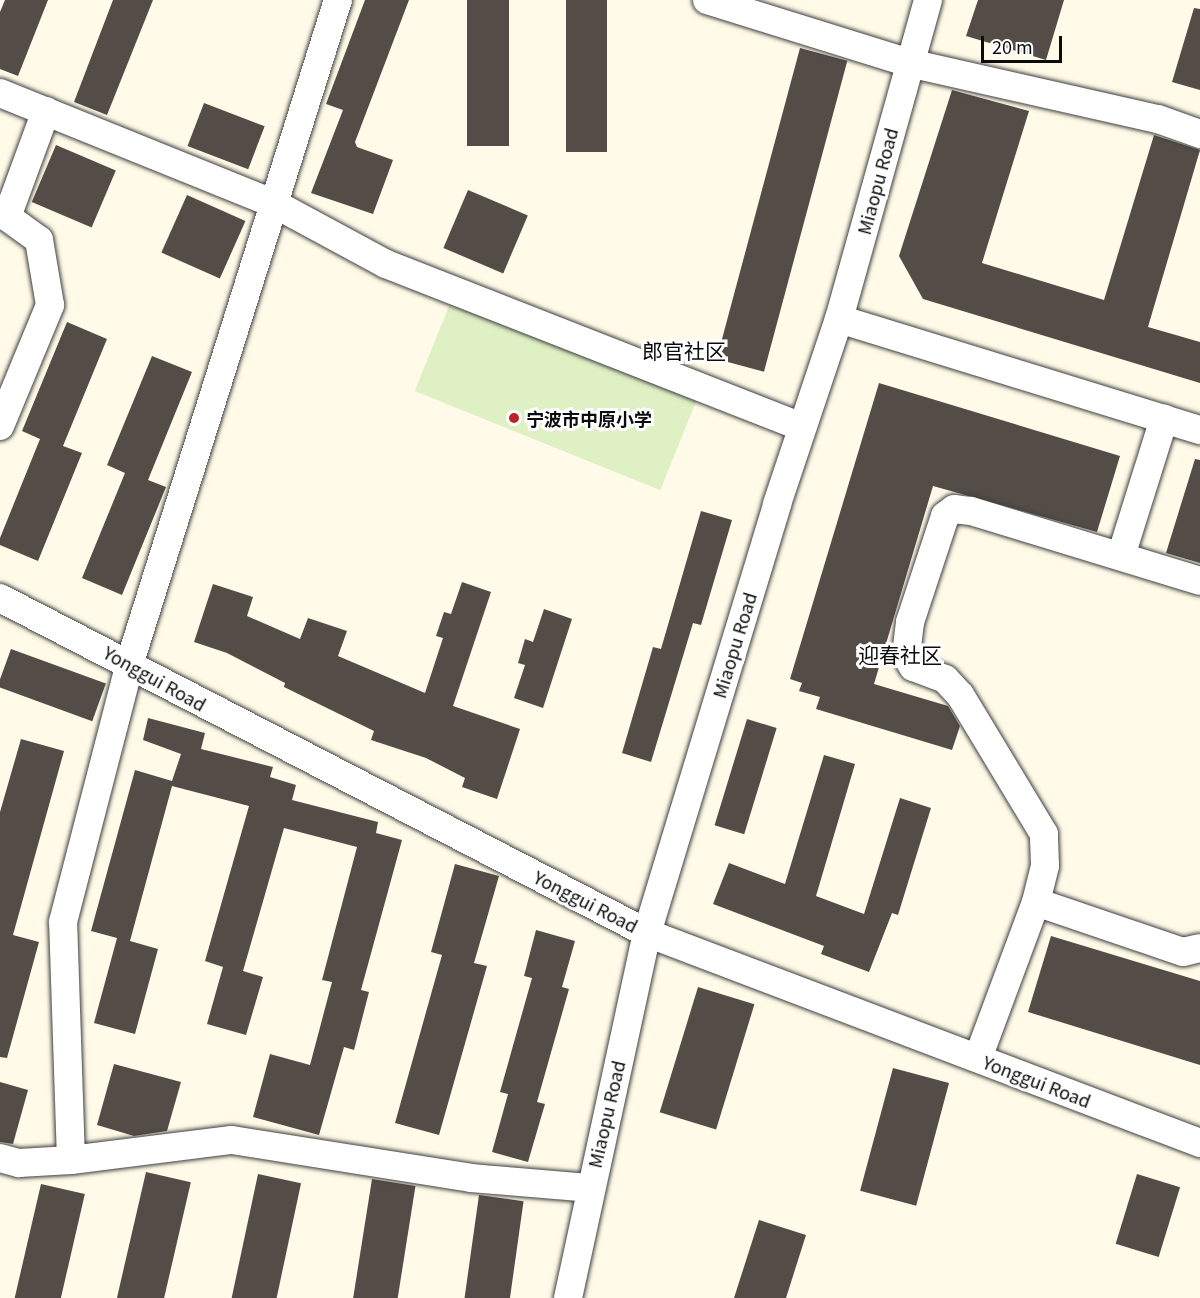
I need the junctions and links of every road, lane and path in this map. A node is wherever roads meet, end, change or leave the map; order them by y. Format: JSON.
{"nodes":[{"id":1,"x":338,"y":0,"type":"edge"},
{"id":2,"x":707,"y":0,"type":"edge"},
{"id":3,"x":928,"y":0,"type":"edge"},
{"id":4,"x":909,"y":63,"type":"junction"},
{"id":5,"x":0,"y":93,"type":"edge"},
{"id":6,"x":46,"y":111,"type":"junction"},
{"id":7,"x":1200,"y":134,"type":"edge"},
{"id":8,"x":275,"y":204,"type":"junction"},
{"id":9,"x":839,"y":319,"type":"junction"},
{"id":10,"x":1164,"y":419,"type":"junction"},
{"id":11,"x":0,"y":426,"type":"edge"},
{"id":12,"x":802,"y":427,"type":"junction"},
{"id":13,"x":1200,"y":430,"type":"edge"},
{"id":14,"x":1121,"y":556,"type":"junction"},
{"id":15,"x":1200,"y":580,"type":"edge"},
{"id":16,"x":0,"y":598,"type":"edge"},
{"id":17,"x":129,"y":662,"type":"junction"},
{"id":18,"x":1036,"y":902,"type":"junction"},
{"id":19,"x":647,"y":933,"type":"junction"},
{"id":20,"x":1200,"y":948,"type":"edge"},
{"id":21,"x":978,"y":1059,"type":"junction"},
{"id":22,"x":1200,"y":1143,"type":"edge"},
{"id":23,"x":0,"y":1158,"type":"edge"},
{"id":24,"x":71,"y":1160,"type":"junction"},
{"id":25,"x":589,"y":1188,"type":"junction"},
{"id":26,"x":568,"y":1298,"type":"edge"}],
"edges":[{"from":1,"to":8,"type":"street"},
{"from":2,"to":4,"type":"street"},
{"from":3,"to":4,"type":"street","name":"Miaopu Road"},
{"from":4,"to":7,"type":"street"},
{"from":4,"to":9,"type":"street","name":"Miaopu Road"},
{"from":5,"to":6,"type":"street"},
{"from":6,"to":8,"type":"street"},
{"from":6,"to":11,"type":"street"},
{"from":8,"to":12,"type":"street"},
{"from":8,"to":17,"type":"street"},
{"from":9,"to":10,"type":"street"},
{"from":9,"to":12,"type":"street","name":"Miaopu Road"},
{"from":10,"to":13,"type":"street"},
{"from":10,"to":14,"type":"street"},
{"from":12,"to":19,"type":"street","name":"Miaopu Road"},
{"from":14,"to":15,"type":"street"},
{"from":14,"to":18,"type":"street"},
{"from":16,"to":17,"type":"street","name":"Yonggui Road"},
{"from":17,"to":19,"type":"street","name":"Yonggui Road"},
{"from":17,"to":24,"type":"street"},
{"from":18,"to":20,"type":"street"},
{"from":18,"to":21,"type":"street"},
{"from":19,"to":21,"type":"street","name":"Yonggui Road"},
{"from":19,"to":25,"type":"street","name":"Miaopu Road"},
{"from":21,"to":22,"type":"street","name":"Yonggui Road"},
{"from":23,"to":24,"type":"street"},
{"from":24,"to":25,"type":"street"},
{"from":25,"to":26,"type":"street","name":"Miaopu Road"}]}
